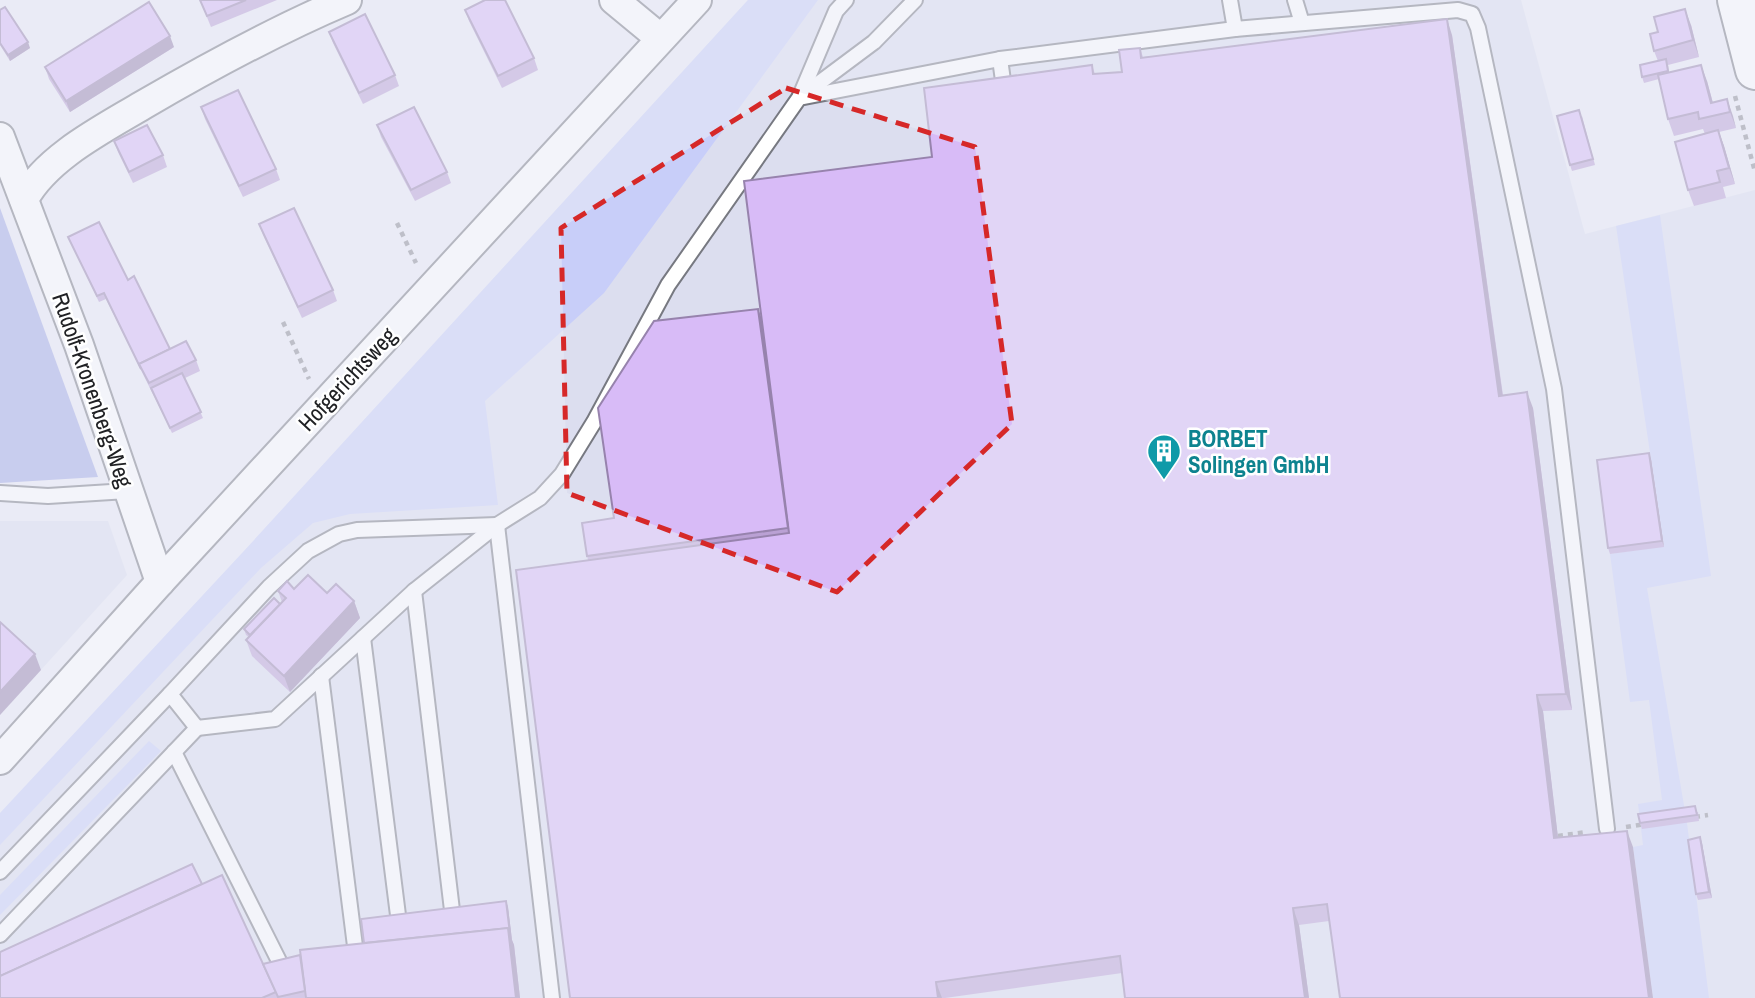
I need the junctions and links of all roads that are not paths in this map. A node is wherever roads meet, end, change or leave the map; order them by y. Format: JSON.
{"nodes":[{"id":1,"x":347,"y":0,"type":"edge"},
{"id":2,"x":614,"y":0,"type":"edge"},
{"id":3,"x":697,"y":0,"type":"edge"},
{"id":4,"x":846,"y":0,"type":"edge"},
{"id":5,"x":915,"y":0,"type":"edge"},
{"id":6,"x":1230,"y":0,"type":"edge"},
{"id":7,"x":1295,"y":0,"type":"edge"},
{"id":8,"x":1737,"y":0,"type":"edge"},
{"id":9,"x":1302,"y":23,"type":"junction"},
{"id":10,"x":1235,"y":29,"type":"junction"},
{"id":11,"x":660,"y":38,"type":"junction"},
{"id":12,"x":1000,"y":59,"type":"junction"},
{"id":13,"x":1755,"y":70,"type":"edge"},
{"id":14,"x":1005,"y":95,"type":"edge"},
{"id":15,"x":799,"y":98,"type":"junction"},
{"id":16,"x":0,"y":137,"type":"edge"},
{"id":17,"x":24,"y":199,"type":"junction"},
{"id":18,"x":128,"y":491,"type":"junction"},
{"id":19,"x":0,"y":493,"type":"edge"},
{"id":20,"x":497,"y":525,"type":"junction"},
{"id":21,"x":160,"y":582,"type":"junction"},
{"id":22,"x":414,"y":591,"type":"junction"},
{"id":23,"x":363,"y":638,"type":"junction"},
{"id":24,"x":321,"y":676,"type":"junction"},
{"id":25,"x":170,"y":694,"type":"junction"},
{"id":26,"x":197,"y":728,"type":"junction"},
{"id":27,"x":174,"y":752,"type":"junction"},
{"id":28,"x":0,"y":760,"type":"edge"},
{"id":29,"x":1607,"y":829,"type":"road end"},
{"id":30,"x":0,"y":872,"type":"edge"},
{"id":31,"x":0,"y":935,"type":"edge"},
{"id":32,"x":455,"y":936,"type":"edge"},
{"id":33,"x":402,"y":943,"type":"edge"},
{"id":34,"x":357,"y":962,"type":"edge"},
{"id":35,"x":284,"y":971,"type":"edge"},
{"id":36,"x":552,"y":998,"type":"edge"}],
"edges":[{"from":1,"to":17,"type":"street"},
{"from":2,"to":11,"type":"street"},
{"from":3,"to":11,"type":"street","name":"Hofgerichtsweg"},
{"from":4,"to":15,"type":"lane"},
{"from":5,"to":15,"type":"lane"},
{"from":6,"to":10,"type":"lane"},
{"from":7,"to":9,"type":"lane"},
{"from":8,"to":13,"type":"main road"},
{"from":9,"to":10,"type":"lane"},
{"from":9,"to":29,"type":"lane"},
{"from":10,"to":12,"type":"lane"},
{"from":11,"to":21,"type":"street","name":"Hofgerichtsweg"},
{"from":12,"to":14,"type":"lane"},
{"from":12,"to":15,"type":"lane"},
{"from":15,"to":20,"type":"lane"},
{"from":16,"to":17,"type":"street","name":"Rudolf-Kronenberg-Weg"},
{"from":17,"to":18,"type":"street","name":"Rudolf-Kronenberg-Weg"},
{"from":18,"to":19,"type":"lane"},
{"from":18,"to":21,"type":"street","name":"Rudolf-Kronenberg-Weg"},
{"from":20,"to":22,"type":"lane"},
{"from":20,"to":25,"type":"lane"},
{"from":20,"to":36,"type":"lane"},
{"from":21,"to":28,"type":"street","name":"Hofgerichtsweg"},
{"from":22,"to":23,"type":"lane"},
{"from":22,"to":32,"type":"lane"},
{"from":23,"to":24,"type":"lane"},
{"from":23,"to":33,"type":"lane"},
{"from":24,"to":26,"type":"lane"},
{"from":24,"to":34,"type":"lane"},
{"from":25,"to":26,"type":"lane"},
{"from":25,"to":30,"type":"lane"},
{"from":26,"to":27,"type":"lane"},
{"from":27,"to":31,"type":"lane"},
{"from":27,"to":35,"type":"lane"}]}
